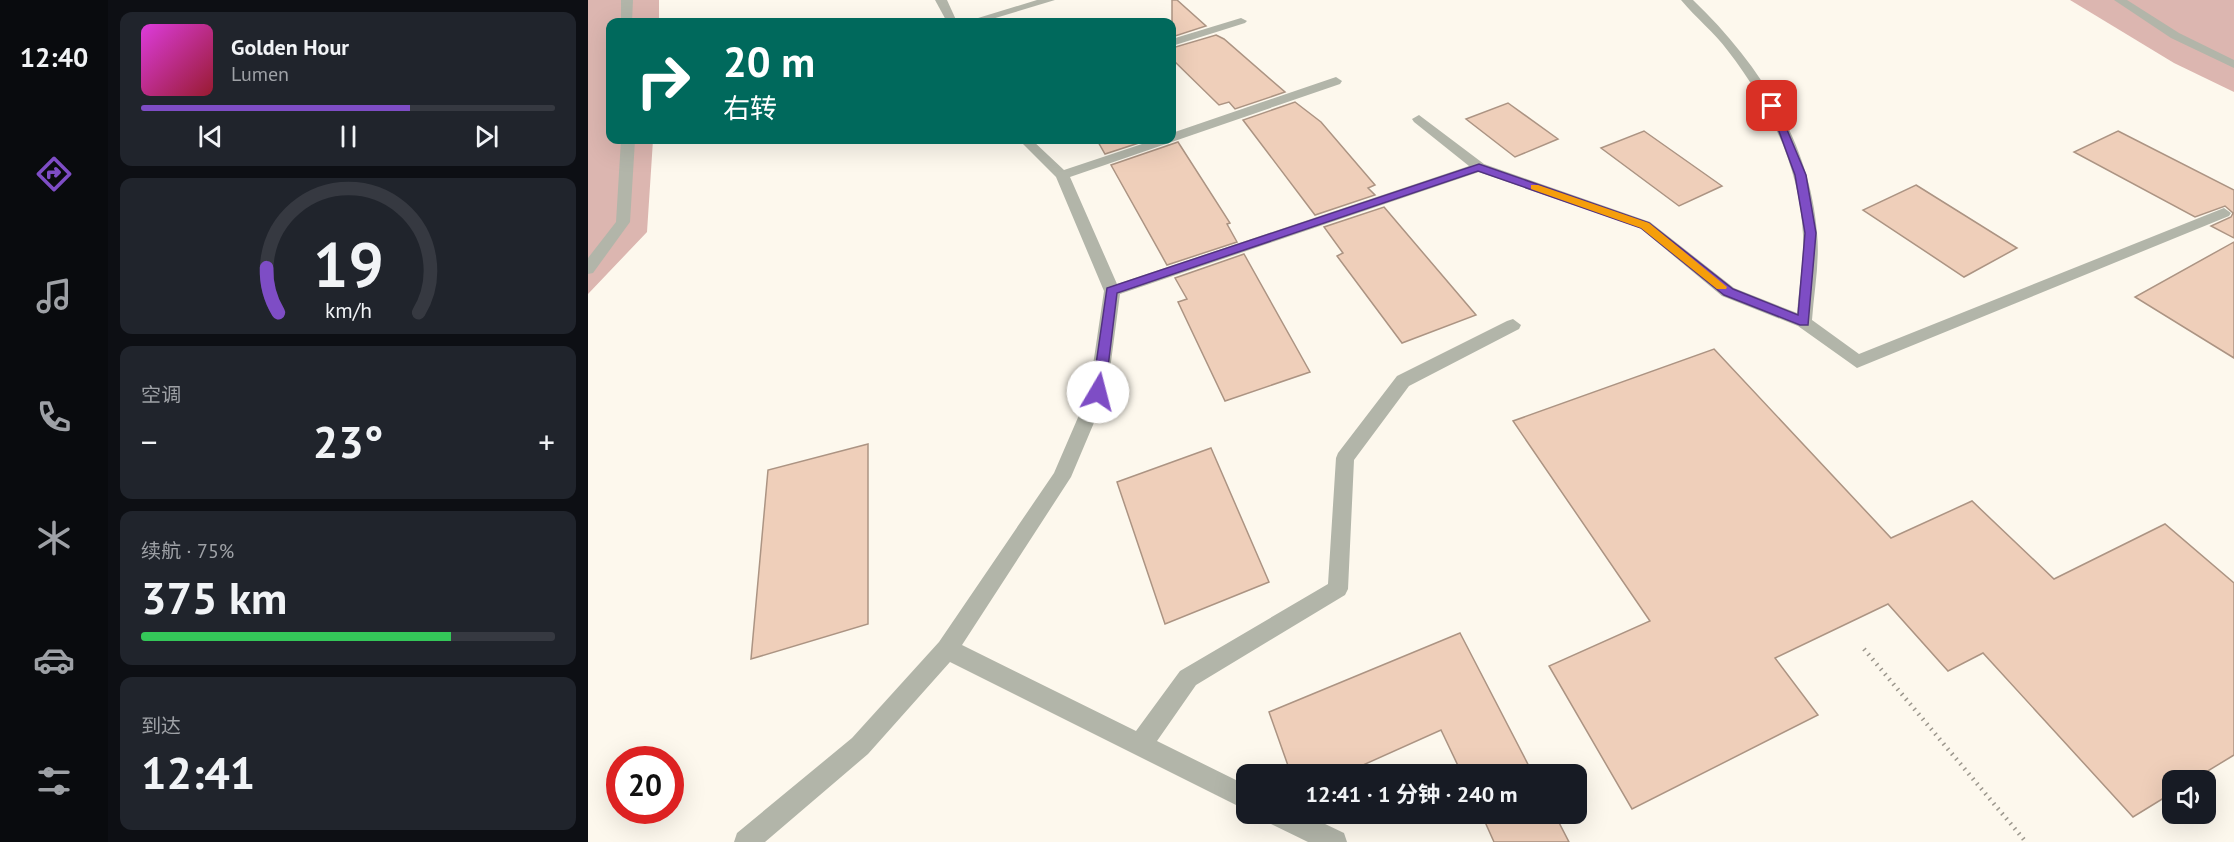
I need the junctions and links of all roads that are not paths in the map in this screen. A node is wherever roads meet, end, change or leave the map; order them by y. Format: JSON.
{"nodes":[{"id":1,"x":627,"y":0,"type":"edge"},
{"id":2,"x":941,"y":0,"type":"edge"},
{"id":3,"x":1049,"y":0,"type":"edge"},
{"id":4,"x":1687,"y":0,"type":"edge"},
{"id":5,"x":2120,"y":0,"type":"edge"},
{"id":6,"x":627,"y":18,"type":"edge"},
{"id":7,"x":950,"y":18,"type":"edge"},
{"id":8,"x":985,"y":18,"type":"edge"},
{"id":9,"x":1241,"y":21,"type":"dead end"},
{"id":10,"x":1176,"y":42,"type":"edge"},
{"id":11,"x":2234,"y":64,"type":"edge"},
{"id":12,"x":1336,"y":81,"type":"dead end"},
{"id":13,"x":1419,"y":119,"type":"dead end"},
{"id":14,"x":1176,"y":136,"type":"edge"},
{"id":15,"x":628,"y":144,"type":"edge"},
{"id":16,"x":1029,"y":144,"type":"edge"},
{"id":17,"x":1154,"y":144,"type":"edge"},
{"id":18,"x":1479,"y":167,"type":"junction"},
{"id":19,"x":1062,"y":175,"type":"junction"},
{"id":20,"x":2224,"y":213,"type":"dead end"},
{"id":21,"x":588,"y":269,"type":"edge"},
{"id":22,"x":1112,"y":291,"type":"junction"},
{"id":23,"x":1804,"y":322,"type":"junction"},
{"id":24,"x":1514,"y":325,"type":"dead end"},
{"id":25,"x":947,"y":649,"type":"junction"},
{"id":26,"x":1140,"y":746,"type":"junction"},
{"id":27,"x":1236,"y":793,"type":"edge"},
{"id":28,"x":1298,"y":824,"type":"edge"},
{"id":29,"x":746,"y":842,"type":"edge"},
{"id":30,"x":1335,"y":842,"type":"edge"}],
"edges":[{"from":1,"to":6,"type":"street"},
{"from":2,"to":7,"type":"street"},
{"from":3,"to":8,"type":"street"},
{"from":4,"to":23,"type":"street"},
{"from":5,"to":11,"type":"street"},
{"from":9,"to":10,"type":"street"},
{"from":12,"to":14,"type":"street"},
{"from":13,"to":18,"type":"street"},
{"from":15,"to":21,"type":"street"},
{"from":16,"to":19,"type":"street"},
{"from":17,"to":19,"type":"street"},
{"from":18,"to":22,"type":"street"},
{"from":18,"to":23,"type":"street"},
{"from":19,"to":22,"type":"street"},
{"from":20,"to":23,"type":"street"},
{"from":22,"to":25,"type":"street"},
{"from":24,"to":26,"type":"street"},
{"from":25,"to":26,"type":"street"},
{"from":25,"to":29,"type":"street"},
{"from":26,"to":27,"type":"street"},
{"from":28,"to":30,"type":"street"}]}
